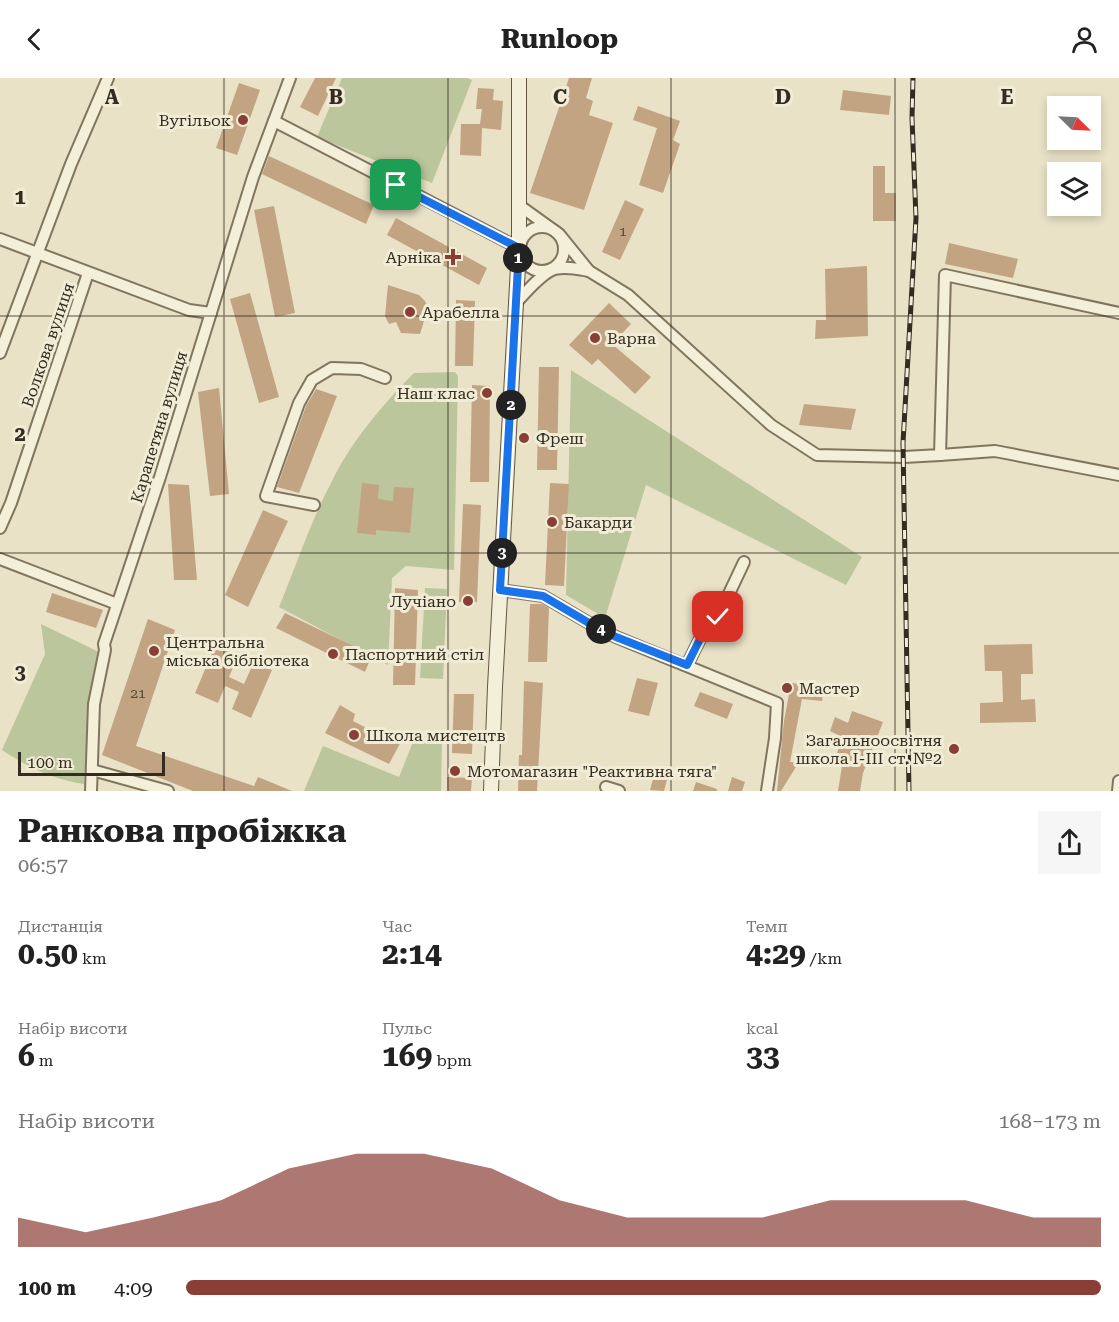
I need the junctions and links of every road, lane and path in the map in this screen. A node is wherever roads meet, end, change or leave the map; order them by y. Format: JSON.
{"nodes":[{"id":1,"x":108,"y":78,"type":"edge"},
{"id":2,"x":290,"y":78,"type":"edge"},
{"id":3,"x":519,"y":78,"type":"edge"},
{"id":4,"x":274,"y":121,"type":"junction"},
{"id":5,"x":520,"y":206,"type":"junction"},
{"id":6,"x":559,"y":234,"type":"junction"},
{"id":7,"x":0,"y":239,"type":"edge"},
{"id":8,"x":519,"y":248,"type":"junction"},
{"id":9,"x":37,"y":253,"type":"junction"},
{"id":10,"x":554,"y":269,"type":"junction"},
{"id":11,"x":589,"y":271,"type":"junction"},
{"id":12,"x":88,"y":273,"type":"junction"},
{"id":13,"x":516,"y":303,"type":"junction"},
{"id":14,"x":211,"y":313,"type":"junction"},
{"id":15,"x":1119,"y":313,"type":"edge"},
{"id":16,"x":0,"y":353,"type":"edge"},
{"id":17,"x":386,"y":378,"type":"dead end"},
{"id":18,"x":940,"y":455,"type":"junction"},
{"id":19,"x":1119,"y":475,"type":"edge"},
{"id":20,"x":314,"y":505,"type":"dead end"},
{"id":21,"x":0,"y":528,"type":"edge"},
{"id":22,"x":0,"y":559,"type":"edge"},
{"id":23,"x":744,"y":562,"type":"dead end"},
{"id":24,"x":500,"y":590,"type":"junction"},
{"id":25,"x":117,"y":604,"type":"junction"},
{"id":26,"x":687,"y":665,"type":"junction"},
{"id":27,"x":92,"y":770,"type":"junction"},
{"id":28,"x":1119,"y":781,"type":"edge"},
{"id":29,"x":606,"y":787,"type":"dead end"},
{"id":30,"x":91,"y":791,"type":"edge"},
{"id":31,"x":168,"y":791,"type":"edge"},
{"id":32,"x":491,"y":791,"type":"edge"},
{"id":33,"x":620,"y":791,"type":"edge"},
{"id":34,"x":767,"y":791,"type":"edge"},
{"id":35,"x":1118,"y":791,"type":"edge"}],
"edges":[{"from":1,"to":9,"type":"street"},
{"from":2,"to":4,"type":"street","name":"Карапетяна вулиця"},
{"from":3,"to":5,"type":"main road"},
{"from":4,"to":8,"type":"street"},
{"from":4,"to":14,"type":"street","name":"Карапетяна вулиця"},
{"from":5,"to":6,"type":"street"},
{"from":5,"to":8,"type":"main road"},
{"from":6,"to":8,"type":"street"},
{"from":6,"to":10,"type":"street"},
{"from":6,"to":11,"type":"street"},
{"from":7,"to":9,"type":"street"},
{"from":8,"to":10,"type":"street"},
{"from":8,"to":13,"type":"main road"},
{"from":9,"to":12,"type":"street"},
{"from":9,"to":16,"type":"street"},
{"from":10,"to":11,"type":"street"},
{"from":10,"to":13,"type":"street"},
{"from":11,"to":18,"type":"street"},
{"from":12,"to":14,"type":"street"},
{"from":12,"to":21,"type":"street","name":"Волкова вулиця"},
{"from":13,"to":24,"type":"main road"},
{"from":14,"to":25,"type":"street","name":"Карапетяна вулиця"},
{"from":15,"to":18,"type":"street"},
{"from":17,"to":20,"type":"street"},
{"from":18,"to":19,"type":"street"},
{"from":22,"to":25,"type":"street"},
{"from":23,"to":26,"type":"street"},
{"from":24,"to":26,"type":"street"},
{"from":24,"to":32,"type":"main road"},
{"from":25,"to":27,"type":"street","name":"Карапетяна вулиця"},
{"from":26,"to":34,"type":"street"},
{"from":27,"to":30,"type":"street","name":"Карапетяна вулиця"},
{"from":27,"to":31,"type":"street"},
{"from":28,"to":35,"type":"street"},
{"from":29,"to":33,"type":"street"}]}
